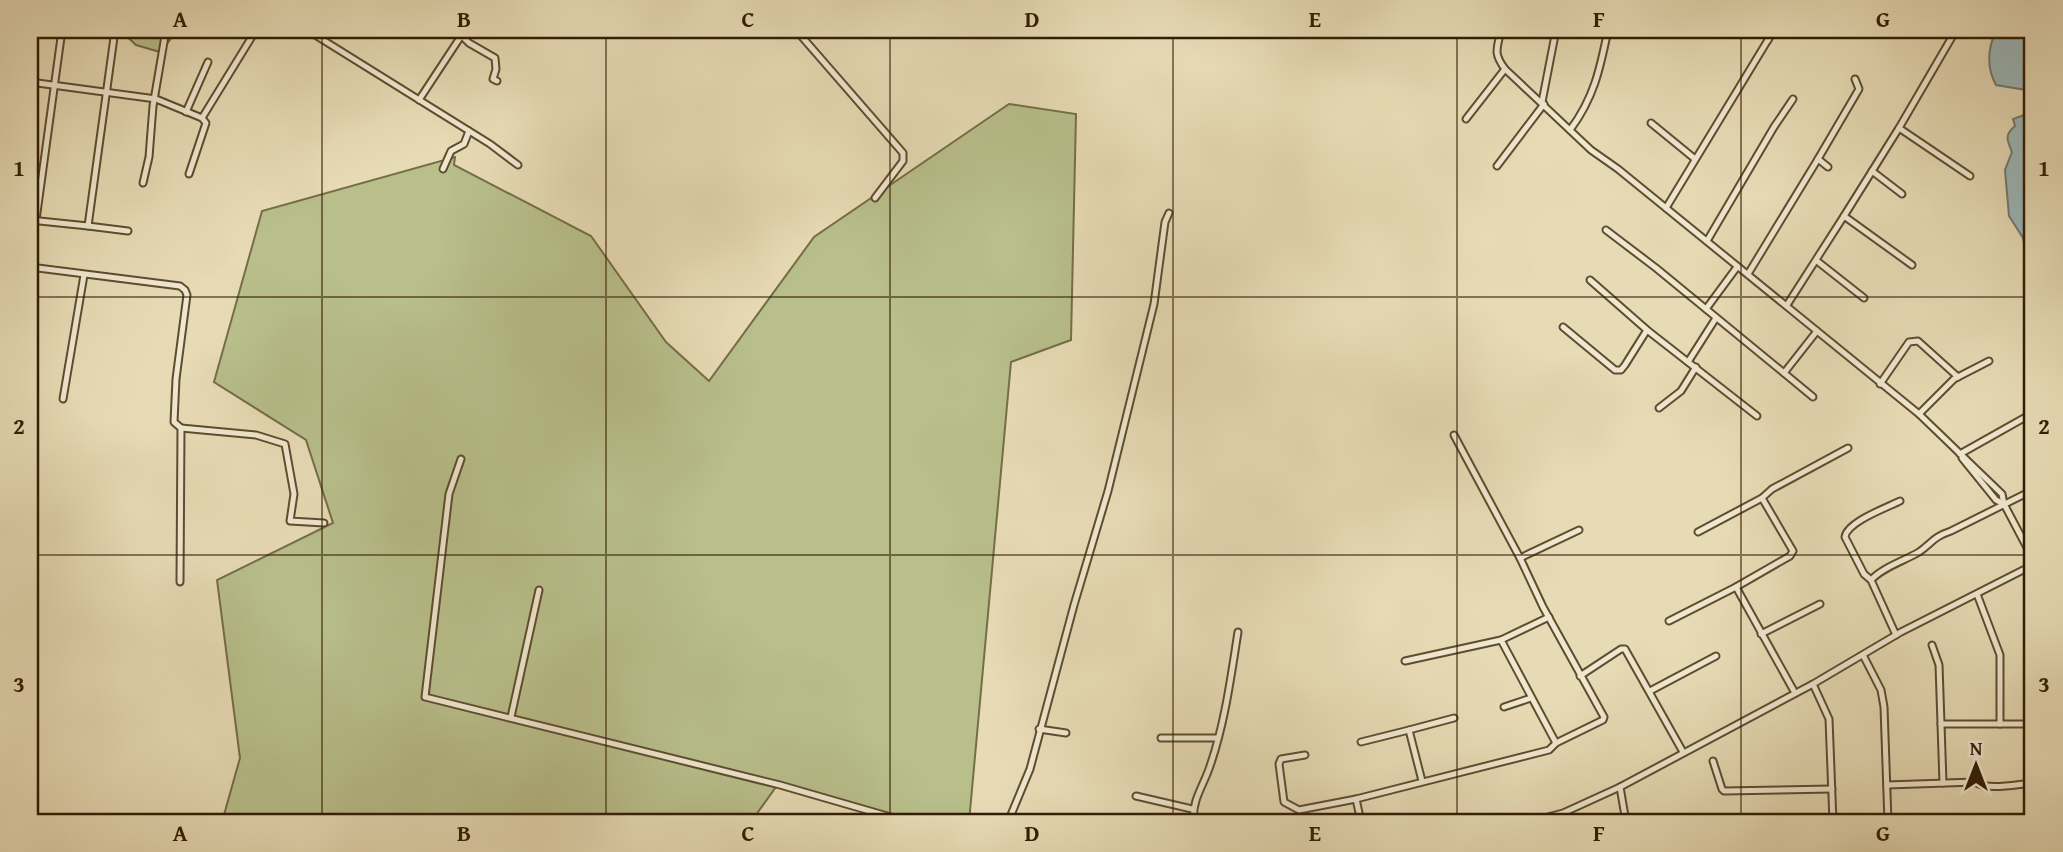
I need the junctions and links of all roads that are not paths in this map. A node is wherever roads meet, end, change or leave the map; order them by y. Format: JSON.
{"nodes":[{"id":1,"x":62,"y":30,"type":"edge"},
{"id":2,"x":115,"y":30,"type":"edge"},
{"id":3,"x":166,"y":30,"type":"edge"},
{"id":4,"x":256,"y":30,"type":"edge"},
{"id":5,"x":307,"y":30,"type":"edge"},
{"id":6,"x":796,"y":30,"type":"edge"},
{"id":7,"x":1501,"y":30,"type":"edge"},
{"id":8,"x":1556,"y":30,"type":"edge"},
{"id":9,"x":1608,"y":30,"type":"edge"},
{"id":10,"x":1760,"y":30,"type":"edge"},
{"id":11,"x":1774,"y":30,"type":"edge"},
{"id":12,"x":463,"y":33,"type":"edge"},
{"id":13,"x":1952,"y":37,"type":"dead end"},
{"id":14,"x":1768,"y":40,"type":"junction"},
{"id":15,"x":208,"y":62,"type":"dead end"},
{"id":16,"x":1505,"y":69,"type":"junction"},
{"id":17,"x":1855,"y":79,"type":"dead end"},
{"id":18,"x":497,"y":81,"type":"dead end"},
{"id":19,"x":30,"y":82,"type":"edge"},
{"id":20,"x":56,"y":86,"type":"junction"},
{"id":21,"x":106,"y":93,"type":"junction"},
{"id":22,"x":156,"y":99,"type":"junction"},
{"id":23,"x":1793,"y":99,"type":"dead end"},
{"id":24,"x":419,"y":100,"type":"junction"},
{"id":25,"x":1543,"y":103,"type":"junction"},
{"id":26,"x":186,"y":112,"type":"junction"},
{"id":27,"x":202,"y":118,"type":"junction"},
{"id":28,"x":1466,"y":119,"type":"dead end"},
{"id":29,"x":1651,"y":122,"type":"dead end"},
{"id":30,"x":1899,"y":128,"type":"junction"},
{"id":31,"x":1570,"y":130,"type":"junction"},
{"id":32,"x":470,"y":131,"type":"junction"},
{"id":33,"x":1695,"y":159,"type":"junction"},
{"id":34,"x":1818,"y":159,"type":"junction"},
{"id":35,"x":518,"y":165,"type":"dead end"},
{"id":36,"x":1497,"y":166,"type":"dead end"},
{"id":37,"x":1828,"y":167,"type":"dead end"},
{"id":38,"x":443,"y":169,"type":"dead end"},
{"id":39,"x":1872,"y":171,"type":"junction"},
{"id":40,"x":189,"y":174,"type":"dead end"},
{"id":41,"x":1970,"y":176,"type":"dead end"},
{"id":42,"x":142,"y":183,"type":"dead end"},
{"id":43,"x":1902,"y":194,"type":"dead end"},
{"id":44,"x":875,"y":198,"type":"dead end"},
{"id":45,"x":1666,"y":208,"type":"junction"},
{"id":46,"x":1168,"y":213,"type":"dead end"},
{"id":47,"x":1844,"y":216,"type":"junction"},
{"id":48,"x":33,"y":220,"type":"edge"},
{"id":49,"x":88,"y":226,"type":"junction"},
{"id":50,"x":1606,"y":230,"type":"dead end"},
{"id":51,"x":128,"y":231,"type":"dead end"},
{"id":52,"x":1707,"y":241,"type":"junction"},
{"id":53,"x":1817,"y":261,"type":"junction"},
{"id":54,"x":1912,"y":265,"type":"dead end"},
{"id":55,"x":30,"y":267,"type":"edge"},
{"id":56,"x":1737,"y":267,"type":"junction"},
{"id":57,"x":1748,"y":274,"type":"junction"},
{"id":58,"x":84,"y":275,"type":"junction"},
{"id":59,"x":30,"y":279,"type":"edge"},
{"id":60,"x":1590,"y":281,"type":"dead end"},
{"id":61,"x":1864,"y":298,"type":"dead end"},
{"id":62,"x":1787,"y":305,"type":"junction"},
{"id":63,"x":1706,"y":309,"type":"junction"},
{"id":64,"x":1716,"y":318,"type":"junction"},
{"id":65,"x":1563,"y":327,"type":"dead end"},
{"id":66,"x":1647,"y":330,"type":"junction"},
{"id":67,"x":1817,"y":331,"type":"junction"},
{"id":68,"x":1989,"y":361,"type":"dead end"},
{"id":69,"x":1688,"y":362,"type":"junction"},
{"id":70,"x":1696,"y":368,"type":"junction"},
{"id":71,"x":1784,"y":373,"type":"junction"},
{"id":72,"x":1958,"y":377,"type":"junction"},
{"id":73,"x":1880,"y":384,"type":"junction"},
{"id":74,"x":1813,"y":397,"type":"dead end"},
{"id":75,"x":63,"y":399,"type":"dead end"},
{"id":76,"x":1659,"y":408,"type":"dead end"},
{"id":77,"x":2033,"y":413,"type":"edge"},
{"id":78,"x":1919,"y":414,"type":"junction"},
{"id":79,"x":1757,"y":416,"type":"dead end"},
{"id":80,"x":181,"y":428,"type":"junction"},
{"id":81,"x":1454,"y":435,"type":"dead end"},
{"id":82,"x":1848,"y":448,"type":"dead end"},
{"id":83,"x":1960,"y":454,"type":"junction"},
{"id":84,"x":461,"y":459,"type":"dead end"},
{"id":85,"x":2033,"y":490,"type":"edge"},
{"id":86,"x":1762,"y":498,"type":"junction"},
{"id":87,"x":1900,"y":501,"type":"dead end"},
{"id":88,"x":2004,"y":504,"type":"junction"},
{"id":89,"x":324,"y":523,"type":"dead end"},
{"id":90,"x":1579,"y":530,"type":"dead end"},
{"id":91,"x":1698,"y":532,"type":"dead end"},
{"id":92,"x":1520,"y":558,"type":"junction"},
{"id":93,"x":2033,"y":559,"type":"edge"},
{"id":94,"x":2033,"y":565,"type":"edge"},
{"id":95,"x":1871,"y":580,"type":"junction"},
{"id":96,"x":180,"y":582,"type":"dead end"},
{"id":97,"x":1736,"y":587,"type":"junction"},
{"id":98,"x":539,"y":590,"type":"dead end"},
{"id":99,"x":1977,"y":594,"type":"junction"},
{"id":100,"x":1820,"y":604,"type":"dead end"},
{"id":101,"x":1549,"y":617,"type":"junction"},
{"id":102,"x":1669,"y":621,"type":"dead end"},
{"id":103,"x":1238,"y":632,"type":"dead end"},
{"id":104,"x":1762,"y":634,"type":"junction"},
{"id":105,"x":1896,"y":635,"type":"junction"},
{"id":106,"x":1501,"y":640,"type":"junction"},
{"id":107,"x":1932,"y":645,"type":"dead end"},
{"id":108,"x":1863,"y":655,"type":"junction"},
{"id":109,"x":1716,"y":656,"type":"dead end"},
{"id":110,"x":1405,"y":661,"type":"dead end"},
{"id":111,"x":1580,"y":676,"type":"junction"},
{"id":112,"x":1813,"y":684,"type":"junction"},
{"id":113,"x":1650,"y":691,"type":"junction"},
{"id":114,"x":1795,"y":693,"type":"junction"},
{"id":115,"x":1531,"y":698,"type":"junction"},
{"id":116,"x":1504,"y":706,"type":"dead end"},
{"id":117,"x":511,"y":718,"type":"junction"},
{"id":118,"x":1454,"y":718,"type":"dead end"},
{"id":119,"x":1941,"y":724,"type":"junction"},
{"id":120,"x":2000,"y":724,"type":"junction"},
{"id":121,"x":2033,"y":724,"type":"edge"},
{"id":122,"x":1039,"y":729,"type":"junction"},
{"id":123,"x":1409,"y":730,"type":"junction"},
{"id":124,"x":1066,"y":733,"type":"dead end"},
{"id":125,"x":1161,"y":738,"type":"dead end"},
{"id":126,"x":1217,"y":738,"type":"junction"},
{"id":127,"x":1361,"y":742,"type":"dead end"},
{"id":128,"x":1556,"y":743,"type":"junction"},
{"id":129,"x":1683,"y":752,"type":"junction"},
{"id":130,"x":1305,"y":755,"type":"dead end"},
{"id":131,"x":1713,"y":761,"type":"dead end"},
{"id":132,"x":1422,"y":781,"type":"junction"},
{"id":133,"x":1943,"y":783,"type":"junction"},
{"id":134,"x":2033,"y":783,"type":"edge"},
{"id":135,"x":1887,"y":785,"type":"junction"},
{"id":136,"x":1620,"y":787,"type":"junction"},
{"id":137,"x":1832,"y":789,"type":"junction"},
{"id":138,"x":1136,"y":796,"type":"dead end"},
{"id":139,"x":1356,"y":799,"type":"junction"},
{"id":140,"x":1192,"y":809,"type":"junction"},
{"id":141,"x":908,"y":822,"type":"edge"},
{"id":142,"x":1009,"y":822,"type":"edge"},
{"id":143,"x":1194,"y":822,"type":"edge"},
{"id":144,"x":1361,"y":822,"type":"edge"},
{"id":145,"x":1528,"y":822,"type":"edge"},
{"id":146,"x":1626,"y":822,"type":"edge"},
{"id":147,"x":1833,"y":822,"type":"edge"},
{"id":148,"x":1888,"y":822,"type":"edge"}],
"edges":[{"from":1,"to":20,"type":"street"},
{"from":2,"to":21,"type":"street"},
{"from":3,"to":22,"type":"street"},
{"from":4,"to":27,"type":"street"},
{"from":5,"to":24,"type":"street"},
{"from":6,"to":44,"type":"street"},
{"from":7,"to":16,"type":"street"},
{"from":8,"to":25,"type":"street"},
{"from":9,"to":31,"type":"street"},
{"from":10,"to":14,"type":"street"},
{"from":11,"to":14,"type":"street"},
{"from":12,"to":18,"type":"street"},
{"from":12,"to":24,"type":"street"},
{"from":13,"to":30,"type":"street"},
{"from":14,"to":33,"type":"street"},
{"from":15,"to":26,"type":"street"},
{"from":16,"to":25,"type":"street"},
{"from":16,"to":28,"type":"street"},
{"from":17,"to":34,"type":"street"},
{"from":19,"to":20,"type":"street"},
{"from":20,"to":21,"type":"street"},
{"from":20,"to":48,"type":"street"},
{"from":21,"to":22,"type":"street"},
{"from":21,"to":49,"type":"street"},
{"from":22,"to":26,"type":"street"},
{"from":22,"to":42,"type":"street"},
{"from":23,"to":52,"type":"street"},
{"from":24,"to":32,"type":"street"},
{"from":25,"to":31,"type":"street"},
{"from":25,"to":36,"type":"street"},
{"from":26,"to":27,"type":"street"},
{"from":27,"to":40,"type":"street"},
{"from":29,"to":33,"type":"street"},
{"from":30,"to":39,"type":"street"},
{"from":30,"to":41,"type":"street"},
{"from":31,"to":45,"type":"street"},
{"from":32,"to":35,"type":"street"},
{"from":32,"to":38,"type":"street"},
{"from":33,"to":45,"type":"street"},
{"from":34,"to":37,"type":"street"},
{"from":34,"to":57,"type":"street"},
{"from":39,"to":43,"type":"street"},
{"from":39,"to":47,"type":"street"},
{"from":45,"to":52,"type":"street"},
{"from":46,"to":122,"type":"street"},
{"from":47,"to":53,"type":"street"},
{"from":47,"to":54,"type":"street"},
{"from":48,"to":49,"type":"street"},
{"from":49,"to":51,"type":"street"},
{"from":50,"to":63,"type":"street"},
{"from":52,"to":56,"type":"street"},
{"from":53,"to":61,"type":"street"},
{"from":53,"to":62,"type":"street"},
{"from":55,"to":58,"type":"street"},
{"from":55,"to":59,"type":"street"},
{"from":56,"to":57,"type":"street"},
{"from":56,"to":63,"type":"street"},
{"from":57,"to":62,"type":"street"},
{"from":58,"to":75,"type":"street"},
{"from":58,"to":80,"type":"street"},
{"from":60,"to":66,"type":"street"},
{"from":62,"to":67,"type":"street"},
{"from":63,"to":64,"type":"street"},
{"from":64,"to":69,"type":"street"},
{"from":64,"to":71,"type":"street"},
{"from":65,"to":66,"type":"street"},
{"from":66,"to":69,"type":"street"},
{"from":67,"to":71,"type":"street"},
{"from":67,"to":73,"type":"street"},
{"from":68,"to":72,"type":"street"},
{"from":69,"to":70,"type":"street"},
{"from":70,"to":76,"type":"street"},
{"from":70,"to":79,"type":"street"},
{"from":71,"to":74,"type":"street"},
{"from":72,"to":73,"type":"street"},
{"from":72,"to":78,"type":"street"},
{"from":73,"to":78,"type":"street"},
{"from":77,"to":83,"type":"street"},
{"from":78,"to":83,"type":"street"},
{"from":80,"to":89,"type":"street"},
{"from":80,"to":96,"type":"street"},
{"from":81,"to":92,"type":"street"},
{"from":82,"to":86,"type":"street"},
{"from":83,"to":88,"type":"street"},
{"from":84,"to":117,"type":"street"},
{"from":85,"to":88,"type":"street"},
{"from":86,"to":91,"type":"street"},
{"from":86,"to":97,"type":"street"},
{"from":87,"to":95,"type":"street"},
{"from":88,"to":93,"type":"street"},
{"from":88,"to":95,"type":"street"},
{"from":90,"to":92,"type":"street"},
{"from":92,"to":101,"type":"street"},
{"from":94,"to":99,"type":"street"},
{"from":95,"to":105,"type":"street"},
{"from":97,"to":102,"type":"street"},
{"from":97,"to":104,"type":"street"},
{"from":98,"to":117,"type":"street"},
{"from":99,"to":105,"type":"street"},
{"from":99,"to":120,"type":"street"},
{"from":100,"to":104,"type":"street"},
{"from":101,"to":106,"type":"street"},
{"from":101,"to":111,"type":"street"},
{"from":103,"to":126,"type":"street"},
{"from":104,"to":114,"type":"street"},
{"from":105,"to":108,"type":"street"},
{"from":106,"to":110,"type":"street"},
{"from":106,"to":115,"type":"street"},
{"from":107,"to":119,"type":"street"},
{"from":108,"to":112,"type":"street"},
{"from":108,"to":135,"type":"street"},
{"from":109,"to":113,"type":"street"},
{"from":111,"to":113,"type":"street"},
{"from":111,"to":128,"type":"street"},
{"from":112,"to":114,"type":"street"},
{"from":112,"to":137,"type":"street"},
{"from":113,"to":129,"type":"street"},
{"from":114,"to":129,"type":"street"},
{"from":115,"to":116,"type":"street"},
{"from":115,"to":128,"type":"street"},
{"from":117,"to":141,"type":"street"},
{"from":118,"to":123,"type":"street"},
{"from":119,"to":120,"type":"street"},
{"from":119,"to":133,"type":"street"},
{"from":120,"to":121,"type":"street"},
{"from":122,"to":124,"type":"street"},
{"from":122,"to":142,"type":"street"},
{"from":123,"to":127,"type":"street"},
{"from":123,"to":132,"type":"street"},
{"from":125,"to":126,"type":"street"},
{"from":126,"to":140,"type":"street"},
{"from":128,"to":132,"type":"street"},
{"from":129,"to":136,"type":"street"},
{"from":130,"to":139,"type":"street"},
{"from":131,"to":137,"type":"street"},
{"from":132,"to":139,"type":"street"},
{"from":133,"to":134,"type":"street"},
{"from":133,"to":135,"type":"street"},
{"from":135,"to":148,"type":"street"},
{"from":136,"to":145,"type":"street"},
{"from":136,"to":146,"type":"street"},
{"from":137,"to":147,"type":"street"},
{"from":138,"to":140,"type":"street"},
{"from":139,"to":144,"type":"street"},
{"from":140,"to":143,"type":"street"}]}
